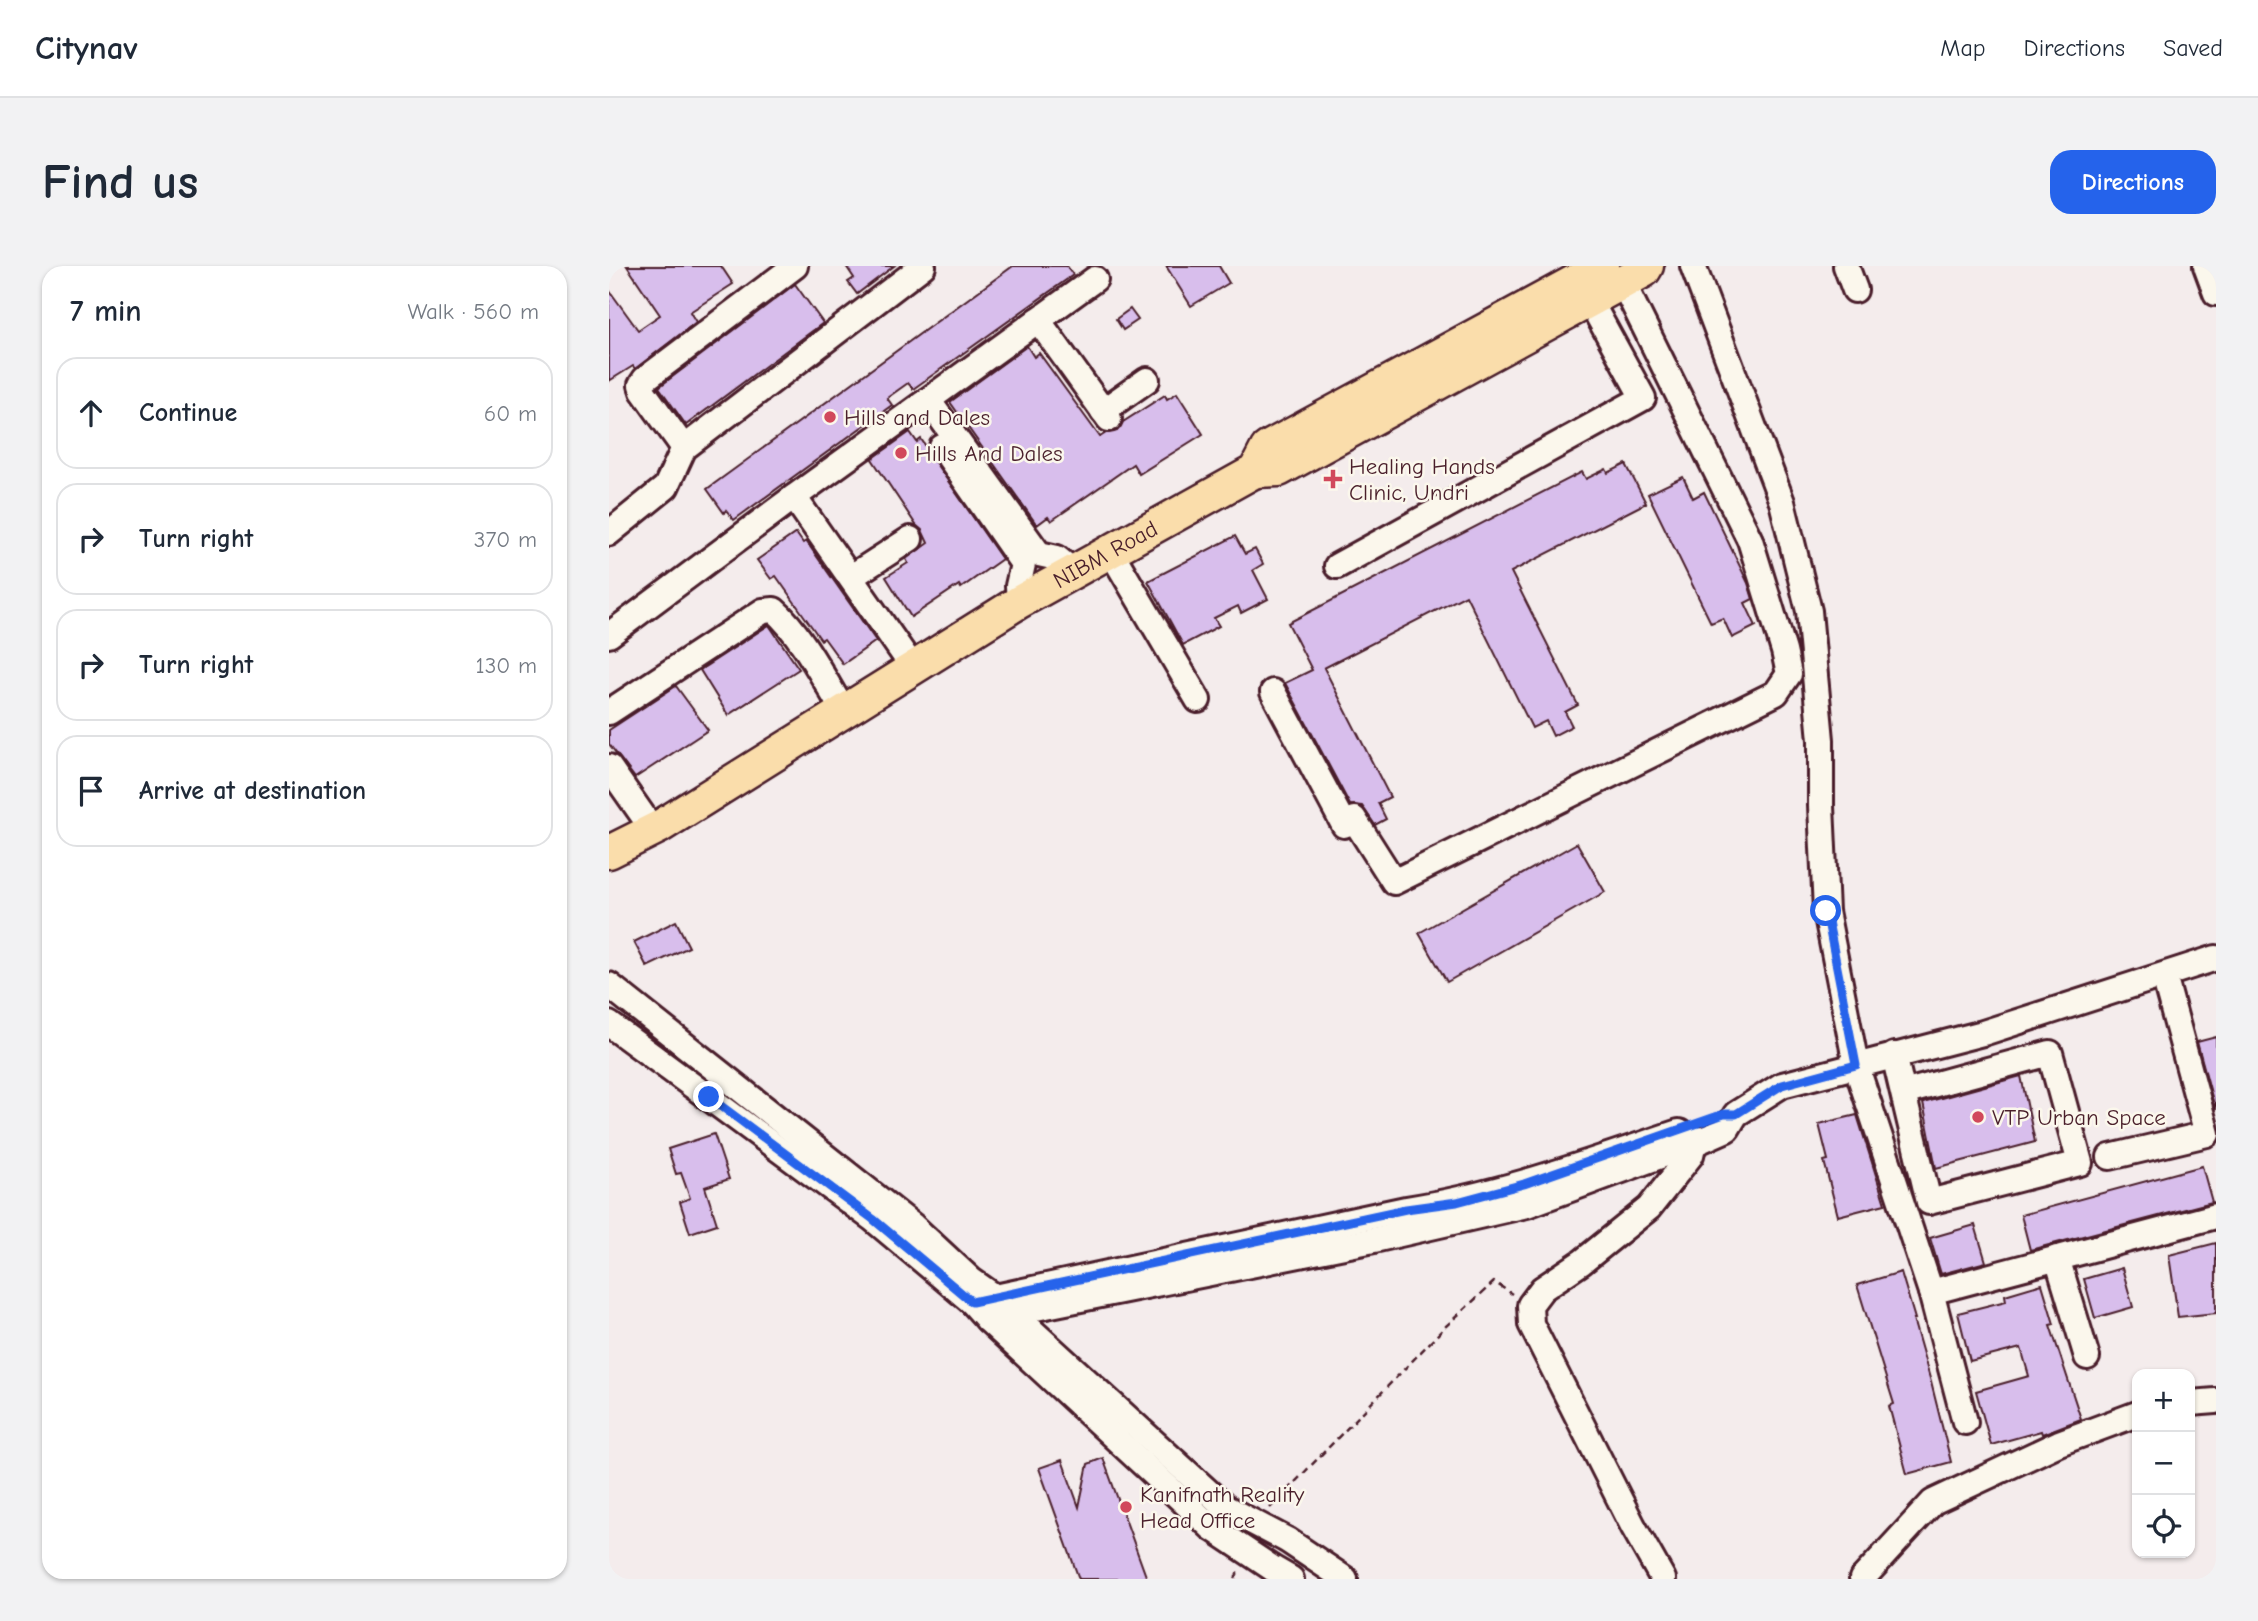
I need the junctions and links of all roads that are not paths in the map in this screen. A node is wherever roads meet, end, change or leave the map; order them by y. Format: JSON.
{"nodes":[{"id":1,"x":795,"y":266,"type":"edge"},
{"id":2,"x":923,"y":266,"type":"edge"},
{"id":3,"x":1693,"y":266,"type":"edge"},
{"id":4,"x":1846,"y":266,"type":"edge"},
{"id":5,"x":2206,"y":266,"type":"edge"},
{"id":6,"x":1624,"y":272,"type":"edge"},
{"id":7,"x":1095,"y":279,"type":"dead end"},
{"id":8,"x":1855,"y":290,"type":"dead end"},
{"id":9,"x":2216,"y":293,"type":"edge"},
{"id":10,"x":1590,"y":300,"type":"junction"},
{"id":11,"x":1038,"y":320,"type":"junction"},
{"id":12,"x":1147,"y":380,"type":"dead end"},
{"id":13,"x":922,"y":404,"type":"junction"},
{"id":14,"x":684,"y":448,"type":"junction"},
{"id":15,"x":1255,"y":471,"type":"junction"},
{"id":16,"x":981,"y":488,"type":"junction"},
{"id":17,"x":794,"y":496,"type":"junction"},
{"id":18,"x":609,"y":533,"type":"edge"},
{"id":19,"x":910,"y":539,"type":"dead end"},
{"id":20,"x":1110,"y":550,"type":"junction"},
{"id":21,"x":1337,"y":566,"type":"dead end"},
{"id":22,"x":1073,"y":571,"type":"junction"},
{"id":23,"x":851,"y":577,"type":"junction"},
{"id":24,"x":1019,"y":602,"type":"junction"},
{"id":25,"x":609,"y":635,"type":"edge"},
{"id":26,"x":914,"y":669,"type":"junction"},
{"id":27,"x":1273,"y":692,"type":"dead end"},
{"id":28,"x":1198,"y":700,"type":"dead end"},
{"id":29,"x":609,"y":712,"type":"edge"},
{"id":30,"x":844,"y":712,"type":"junction"},
{"id":31,"x":609,"y":767,"type":"edge"},
{"id":32,"x":653,"y":830,"type":"junction"},
{"id":33,"x":609,"y":852,"type":"edge"},
{"id":34,"x":2216,"y":958,"type":"edge"},
{"id":35,"x":2164,"y":976,"type":"junction"},
{"id":36,"x":609,"y":985,"type":"edge"},
{"id":37,"x":609,"y":1024,"type":"edge"},
{"id":38,"x":1894,"y":1055,"type":"junction"},
{"id":39,"x":1856,"y":1065,"type":"junction"},
{"id":40,"x":1903,"y":1093,"type":"junction"},
{"id":41,"x":1696,"y":1135,"type":"junction"},
{"id":42,"x":2110,"y":1157,"type":"dead end"},
{"id":43,"x":2216,"y":1216,"type":"edge"},
{"id":44,"x":2057,"y":1258,"type":"junction"},
{"id":45,"x":1931,"y":1292,"type":"junction"},
{"id":46,"x":992,"y":1307,"type":"junction"},
{"id":47,"x":2087,"y":1357,"type":"dead end"},
{"id":48,"x":2216,"y":1401,"type":"edge"},
{"id":49,"x":2195,"y":1403,"type":"edge"},
{"id":50,"x":2132,"y":1416,"type":"edge"},
{"id":51,"x":1965,"y":1422,"type":"dead end"},
{"id":52,"x":1219,"y":1518,"type":"junction"},
{"id":53,"x":1282,"y":1574,"type":"edge"},
{"id":54,"x":1345,"y":1579,"type":"edge"},
{"id":55,"x":1663,"y":1579,"type":"edge"},
{"id":56,"x":1862,"y":1579,"type":"edge"}],
"edges":[{"from":1,"to":14,"type":"street"},
{"from":2,"to":14,"type":"street"},
{"from":3,"to":39,"type":"street"},
{"from":4,"to":8,"type":"street"},
{"from":5,"to":9,"type":"street"},
{"from":6,"to":10,"type":"main road"},
{"from":6,"to":15,"type":"main road","name":"NIBM Road"},
{"from":6,"to":27,"type":"street"},
{"from":7,"to":11,"type":"street"},
{"from":10,"to":15,"type":"main road"},
{"from":10,"to":21,"type":"street"},
{"from":11,"to":12,"type":"street"},
{"from":11,"to":13,"type":"street"},
{"from":13,"to":16,"type":"street"},
{"from":13,"to":17,"type":"street"},
{"from":14,"to":18,"type":"street"},
{"from":15,"to":20,"type":"main road","name":"NIBM Road"},
{"from":16,"to":22,"type":"street"},
{"from":16,"to":24,"type":"street"},
{"from":17,"to":23,"type":"street"},
{"from":17,"to":25,"type":"street"},
{"from":19,"to":23,"type":"street"},
{"from":20,"to":22,"type":"main road","name":"NIBM Road"},
{"from":20,"to":28,"type":"street"},
{"from":22,"to":24,"type":"main road","name":"NIBM Road"},
{"from":23,"to":26,"type":"street"},
{"from":24,"to":26,"type":"main road","name":"NIBM Road"},
{"from":26,"to":30,"type":"main road","name":"NIBM Road"},
{"from":29,"to":30,"type":"street"},
{"from":30,"to":32,"type":"main road","name":"NIBM Road"},
{"from":31,"to":32,"type":"street"},
{"from":32,"to":33,"type":"main road","name":"NIBM Road"},
{"from":34,"to":35,"type":"street"},
{"from":35,"to":38,"type":"street"},
{"from":35,"to":42,"type":"street"},
{"from":36,"to":46,"type":"street"},
{"from":37,"to":46,"type":"street"},
{"from":38,"to":39,"type":"street"},
{"from":38,"to":40,"type":"street"},
{"from":39,"to":41,"type":"street"},
{"from":39,"to":45,"type":"street"},
{"from":40,"to":40,"type":"street"},
{"from":41,"to":46,"type":"street"},
{"from":41,"to":55,"type":"street"},
{"from":43,"to":44,"type":"street"},
{"from":44,"to":45,"type":"street"},
{"from":44,"to":47,"type":"street"},
{"from":45,"to":51,"type":"street"},
{"from":46,"to":52,"type":"street"},
{"from":48,"to":49,"type":"street"},
{"from":50,"to":56,"type":"street"},
{"from":52,"to":53,"type":"street","bridge":true},
{"from":52,"to":54,"type":"street","bridge":true}]}
